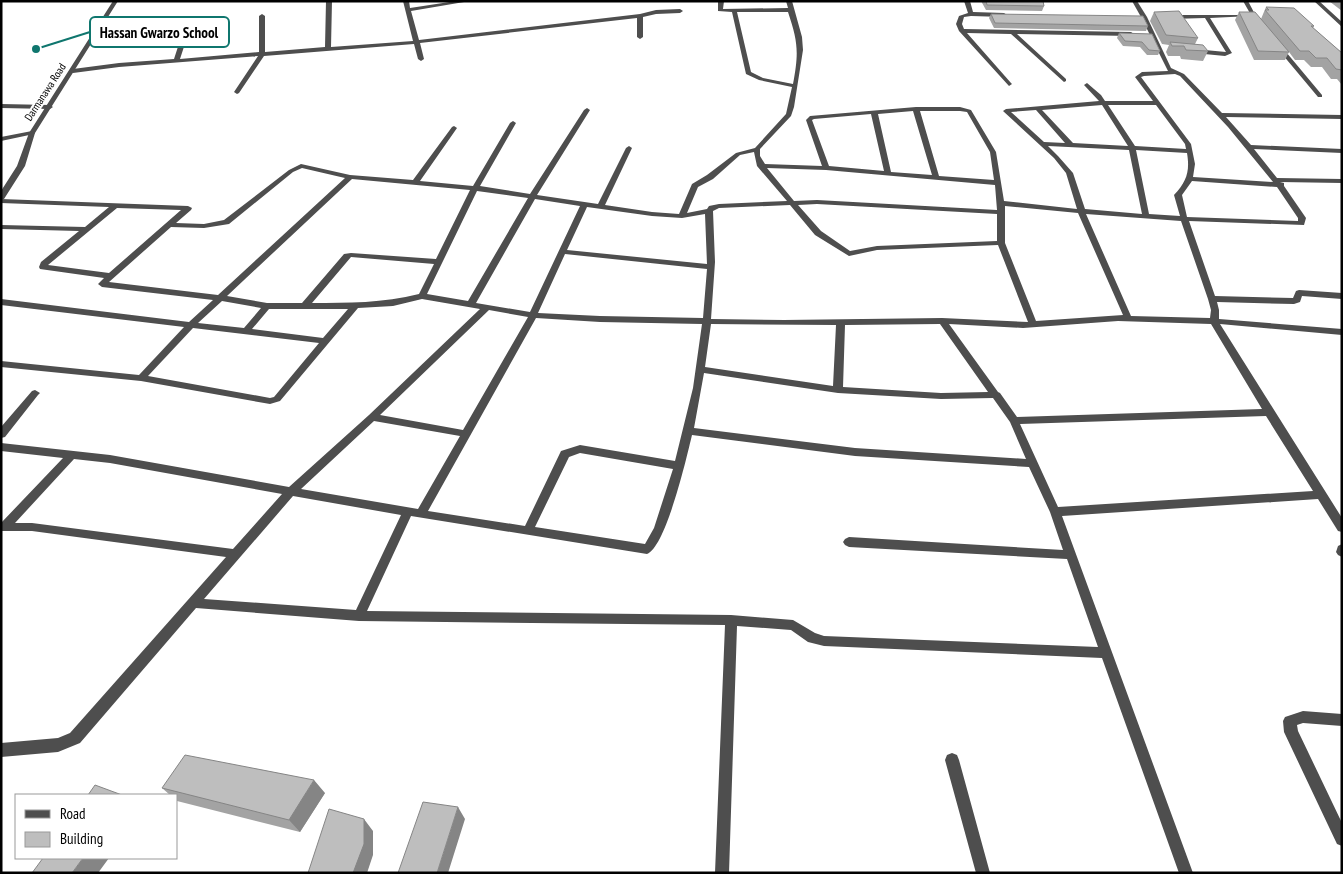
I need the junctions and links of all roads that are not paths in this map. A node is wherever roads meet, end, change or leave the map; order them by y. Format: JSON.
{"nodes":[{"id":1,"x":116,"y":1,"type":"edge"},
{"id":2,"x":328,"y":1,"type":"edge"},
{"id":3,"x":406,"y":1,"type":"edge"},
{"id":4,"x":468,"y":1,"type":"edge"},
{"id":5,"x":720,"y":1,"type":"edge"},
{"id":6,"x":789,"y":1,"type":"edge"},
{"id":7,"x":967,"y":1,"type":"edge"},
{"id":8,"x":1134,"y":1,"type":"edge"},
{"id":9,"x":1245,"y":1,"type":"edge"},
{"id":10,"x":1316,"y":1,"type":"edge"},
{"id":11,"x":408,"y":10,"type":"junction"},
{"id":12,"x":790,"y":10,"type":"junction"},
{"id":13,"x":680,"y":11,"type":"dead end"},
{"id":14,"x":734,"y":11,"type":"junction"},
{"id":15,"x":971,"y":14,"type":"junction"},
{"id":16,"x":1010,"y":15,"type":"edge"},
{"id":17,"x":262,"y":16,"type":"dead end"},
{"id":18,"x":640,"y":16,"type":"junction"},
{"id":19,"x":1253,"y":16,"type":"junction"},
{"id":20,"x":1135,"y":17,"type":"edge"},
{"id":21,"x":1144,"y":17,"type":"junction"},
{"id":22,"x":1153,"y":17,"type":"edge"},
{"id":23,"x":1162,"y":17,"type":"edge"},
{"id":24,"x":1207,"y":17,"type":"junction"},
{"id":25,"x":190,"y":19,"type":"dead end"},
{"id":26,"x":1045,"y":24,"type":"edge"},
{"id":27,"x":1261,"y":25,"type":"edge"},
{"id":28,"x":1342,"y":25,"type":"edge"},
{"id":29,"x":962,"y":31,"type":"junction"},
{"id":30,"x":1011,"y":31,"type":"junction"},
{"id":31,"x":1050,"y":32,"type":"junction"},
{"id":32,"x":1134,"y":34,"type":"edge"},
{"id":33,"x":1143,"y":35,"type":"edge"},
{"id":34,"x":1152,"y":35,"type":"junction"},
{"id":35,"x":640,"y":37,"type":"dead end"},
{"id":36,"x":1273,"y":39,"type":"edge"},
{"id":37,"x":417,"y":42,"type":"junction"},
{"id":38,"x":328,"y":48,"type":"junction"},
{"id":39,"x":1158,"y":48,"type":"junction"},
{"id":40,"x":1168,"y":49,"type":"dead end"},
{"id":41,"x":1187,"y":50,"type":"edge"},
{"id":42,"x":262,"y":54,"type":"junction"},
{"id":43,"x":421,"y":59,"type":"dead end"},
{"id":44,"x":177,"y":60,"type":"junction"},
{"id":45,"x":73,"y":71,"type":"junction"},
{"id":46,"x":1173,"y":71,"type":"junction"},
{"id":47,"x":1064,"y":80,"type":"dead end"},
{"id":48,"x":1009,"y":84,"type":"dead end"},
{"id":49,"x":1087,"y":85,"type":"dead end"},
{"id":50,"x":794,"y":86,"type":"junction"},
{"id":51,"x":237,"y":92,"type":"dead end"},
{"id":52,"x":1320,"y":96,"type":"dead end"},
{"id":53,"x":1102,"y":103,"type":"junction"},
{"id":54,"x":1158,"y":103,"type":"junction"},
{"id":55,"x":1,"y":106,"type":"edge"},
{"id":56,"x":50,"y":107,"type":"junction"},
{"id":57,"x":1037,"y":108,"type":"junction"},
{"id":58,"x":916,"y":109,"type":"junction"},
{"id":59,"x":587,"y":110,"type":"dead end"},
{"id":60,"x":874,"y":112,"type":"junction"},
{"id":61,"x":1221,"y":115,"type":"junction"},
{"id":62,"x":1342,"y":117,"type":"edge"},
{"id":63,"x":513,"y":123,"type":"dead end"},
{"id":64,"x":454,"y":128,"type":"dead end"},
{"id":65,"x":30,"y":137,"type":"junction"},
{"id":66,"x":1,"y":139,"type":"edge"},
{"id":67,"x":1042,"y":144,"type":"junction"},
{"id":68,"x":1070,"y":144,"type":"junction"},
{"id":69,"x":1132,"y":147,"type":"junction"},
{"id":70,"x":1251,"y":147,"type":"junction"},
{"id":71,"x":629,"y":148,"type":"dead end"},
{"id":72,"x":757,"y":149,"type":"junction"},
{"id":73,"x":1190,"y":151,"type":"junction"},
{"id":74,"x":1342,"y":151,"type":"edge"},
{"id":75,"x":761,"y":166,"type":"junction"},
{"id":76,"x":826,"y":168,"type":"junction"},
{"id":77,"x":888,"y":173,"type":"junction"},
{"id":78,"x":350,"y":177,"type":"junction"},
{"id":79,"x":936,"y":178,"type":"junction"},
{"id":80,"x":1191,"y":179,"type":"junction"},
{"id":81,"x":1342,"y":181,"type":"edge"},
{"id":82,"x":1279,"y":182,"type":"junction"},
{"id":83,"x":415,"y":183,"type":"junction"},
{"id":84,"x":998,"y":183,"type":"junction"},
{"id":85,"x":475,"y":188,"type":"junction"},
{"id":86,"x":532,"y":197,"type":"junction"},
{"id":87,"x":1,"y":199,"type":"edge"},
{"id":88,"x":793,"y":202,"type":"junction"},
{"id":89,"x":1001,"y":203,"type":"junction"},
{"id":90,"x":116,"y":205,"type":"junction"},
{"id":91,"x":584,"y":205,"type":"junction"},
{"id":92,"x":600,"y":208,"type":"junction"},
{"id":93,"x":709,"y":211,"type":"junction"},
{"id":94,"x":1001,"y":212,"type":"junction"},
{"id":95,"x":1082,"y":213,"type":"junction"},
{"id":96,"x":682,"y":216,"type":"junction"},
{"id":97,"x":1146,"y":217,"type":"junction"},
{"id":98,"x":1184,"y":219,"type":"junction"},
{"id":99,"x":170,"y":225,"type":"junction"},
{"id":100,"x":1,"y":227,"type":"edge"},
{"id":101,"x":88,"y":230,"type":"junction"},
{"id":102,"x":1001,"y":243,"type":"junction"},
{"id":103,"x":564,"y":252,"type":"junction"},
{"id":104,"x":439,"y":262,"type":"junction"},
{"id":105,"x":712,"y":267,"type":"junction"},
{"id":106,"x":111,"y":276,"type":"junction"},
{"id":107,"x":422,"y":296,"type":"junction"},
{"id":108,"x":1342,"y":296,"type":"edge"},
{"id":109,"x":220,"y":298,"type":"junction"},
{"id":110,"x":1212,"y":299,"type":"junction"},
{"id":111,"x":1,"y":302,"type":"edge"},
{"id":112,"x":471,"y":304,"type":"junction"},
{"id":113,"x":267,"y":306,"type":"junction"},
{"id":114,"x":355,"y":306,"type":"junction"},
{"id":115,"x":304,"y":307,"type":"junction"},
{"id":116,"x":487,"y":307,"type":"junction"},
{"id":117,"x":533,"y":314,"type":"junction"},
{"id":118,"x":1128,"y":318,"type":"junction"},
{"id":119,"x":706,"y":321,"type":"junction"},
{"id":120,"x":942,"y":321,"type":"junction"},
{"id":121,"x":1214,"y":321,"type":"junction"},
{"id":122,"x":841,"y":322,"type":"junction"},
{"id":123,"x":192,"y":324,"type":"junction"},
{"id":124,"x":1033,"y":324,"type":"junction"},
{"id":125,"x":246,"y":331,"type":"junction"},
{"id":126,"x":1342,"y":332,"type":"edge"},
{"id":127,"x":326,"y":341,"type":"junction"},
{"id":128,"x":1,"y":364,"type":"edge"},
{"id":129,"x":700,"y":369,"type":"junction"},
{"id":130,"x":141,"y":378,"type":"junction"},
{"id":131,"x":838,"y":390,"type":"junction"},
{"id":132,"x":35,"y":393,"type":"dead end"},
{"id":133,"x":997,"y":395,"type":"junction"},
{"id":134,"x":1268,"y":412,"type":"junction"},
{"id":135,"x":372,"y":417,"type":"junction"},
{"id":136,"x":1014,"y":420,"type":"junction"},
{"id":137,"x":689,"y":431,"type":"junction"},
{"id":138,"x":1,"y":434,"type":"edge"},
{"id":139,"x":466,"y":434,"type":"junction"},
{"id":140,"x":1,"y":447,"type":"edge"},
{"id":141,"x":72,"y":454,"type":"junction"},
{"id":142,"x":1033,"y":463,"type":"junction"},
{"id":143,"x":680,"y":466,"type":"junction"},
{"id":144,"x":291,"y":491,"type":"junction"},
{"id":145,"x":1321,"y":495,"type":"junction"},
{"id":146,"x":408,"y":511,"type":"junction"},
{"id":147,"x":1055,"y":512,"type":"junction"},
{"id":148,"x":421,"y":514,"type":"junction"},
{"id":149,"x":3,"y":526,"type":"edge"},
{"id":150,"x":1342,"y":528,"type":"edge"},
{"id":151,"x":528,"y":530,"type":"junction"},
{"id":152,"x":849,"y":542,"type":"dead end"},
{"id":153,"x":237,"y":554,"type":"junction"},
{"id":154,"x":1071,"y":555,"type":"junction"},
{"id":155,"x":194,"y":603,"type":"junction"},
{"id":156,"x":359,"y":616,"type":"junction"},
{"id":157,"x":731,"y":620,"type":"junction"},
{"id":158,"x":1106,"y":652,"type":"junction"},
{"id":159,"x":1342,"y":720,"type":"edge"},
{"id":160,"x":1,"y":750,"type":"edge"},
{"id":161,"x":952,"y":760,"type":"dead end"},
{"id":162,"x":1342,"y":839,"type":"edge"},
{"id":163,"x":722,"y":873,"type":"edge"},
{"id":164,"x":983,"y":873,"type":"edge"},
{"id":165,"x":1186,"y":873,"type":"edge"}],
"edges":[{"from":1,"to":45,"type":"street","name":"Darmanawa Road"},
{"from":2,"to":38,"type":"street"},
{"from":3,"to":11,"type":"street"},
{"from":4,"to":11,"type":"street"},
{"from":5,"to":14,"type":"street"},
{"from":6,"to":12,"type":"street"},
{"from":7,"to":15,"type":"street"},
{"from":8,"to":21,"type":"street"},
{"from":9,"to":19,"type":"street"},
{"from":10,"to":28,"type":"street"},
{"from":11,"to":37,"type":"street"},
{"from":12,"to":14,"type":"street"},
{"from":12,"to":50,"type":"street"},
{"from":13,"to":18,"type":"street"},
{"from":14,"to":50,"type":"street"},
{"from":15,"to":16,"type":"street"},
{"from":15,"to":29,"type":"street"},
{"from":17,"to":42,"type":"street"},
{"from":18,"to":35,"type":"street"},
{"from":18,"to":37,"type":"street"},
{"from":19,"to":24,"type":"street"},
{"from":19,"to":27,"type":"street"},
{"from":20,"to":21,"type":"street"},
{"from":21,"to":22,"type":"street"},
{"from":21,"to":34,"type":"street"},
{"from":23,"to":24,"type":"street"},
{"from":24,"to":41,"type":"street"},
{"from":25,"to":44,"type":"street"},
{"from":26,"to":31,"type":"street"},
{"from":29,"to":30,"type":"street"},
{"from":29,"to":48,"type":"street"},
{"from":30,"to":31,"type":"street"},
{"from":30,"to":47,"type":"street"},
{"from":31,"to":32,"type":"street"},
{"from":33,"to":34,"type":"street"},
{"from":34,"to":39,"type":"street"},
{"from":36,"to":52,"type":"street"},
{"from":37,"to":38,"type":"street"},
{"from":37,"to":43,"type":"street"},
{"from":38,"to":42,"type":"street"},
{"from":39,"to":40,"type":"street"},
{"from":39,"to":46,"type":"street"},
{"from":42,"to":44,"type":"street"},
{"from":42,"to":51,"type":"street"},
{"from":44,"to":45,"type":"street"},
{"from":45,"to":56,"type":"street","name":"Darmanawa Road"},
{"from":46,"to":54,"type":"street"},
{"from":46,"to":61,"type":"street"},
{"from":49,"to":53,"type":"street"},
{"from":50,"to":72,"type":"street"},
{"from":53,"to":54,"type":"street"},
{"from":53,"to":57,"type":"street"},
{"from":53,"to":69,"type":"street"},
{"from":54,"to":73,"type":"street"},
{"from":55,"to":56,"type":"street"},
{"from":56,"to":65,"type":"street","name":"Darmanawa Road"},
{"from":57,"to":67,"type":"street"},
{"from":57,"to":68,"type":"street"},
{"from":58,"to":60,"type":"street"},
{"from":58,"to":79,"type":"street"},
{"from":58,"to":84,"type":"street"},
{"from":59,"to":86,"type":"street"},
{"from":60,"to":76,"type":"street"},
{"from":60,"to":77,"type":"street"},
{"from":61,"to":62,"type":"street"},
{"from":61,"to":70,"type":"street"},
{"from":63,"to":85,"type":"street"},
{"from":64,"to":83,"type":"street"},
{"from":65,"to":66,"type":"street"},
{"from":65,"to":87,"type":"street","name":"Darmanawa Road"},
{"from":67,"to":68,"type":"street"},
{"from":67,"to":95,"type":"street"},
{"from":68,"to":69,"type":"street"},
{"from":69,"to":73,"type":"street"},
{"from":69,"to":97,"type":"street"},
{"from":70,"to":74,"type":"street"},
{"from":70,"to":82,"type":"street"},
{"from":71,"to":92,"type":"street"},
{"from":72,"to":75,"type":"street"},
{"from":72,"to":96,"type":"street"},
{"from":73,"to":80,"type":"street"},
{"from":75,"to":76,"type":"street"},
{"from":75,"to":88,"type":"street"},
{"from":76,"to":77,"type":"street"},
{"from":77,"to":79,"type":"street"},
{"from":78,"to":83,"type":"street"},
{"from":78,"to":99,"type":"street"},
{"from":78,"to":109,"type":"street"},
{"from":79,"to":84,"type":"street"},
{"from":80,"to":82,"type":"street"},
{"from":80,"to":98,"type":"street"},
{"from":81,"to":82,"type":"street"},
{"from":82,"to":98,"type":"street"},
{"from":83,"to":85,"type":"street"},
{"from":84,"to":89,"type":"street"},
{"from":85,"to":86,"type":"street"},
{"from":85,"to":104,"type":"street"},
{"from":86,"to":91,"type":"street"},
{"from":86,"to":112,"type":"street"},
{"from":87,"to":90,"type":"street"},
{"from":88,"to":93,"type":"street"},
{"from":88,"to":94,"type":"street"},
{"from":88,"to":102,"type":"street"},
{"from":89,"to":94,"type":"street"},
{"from":89,"to":95,"type":"street"},
{"from":90,"to":99,"type":"street"},
{"from":90,"to":101,"type":"street"},
{"from":91,"to":92,"type":"street"},
{"from":91,"to":103,"type":"street"},
{"from":92,"to":96,"type":"street"},
{"from":93,"to":96,"type":"street"},
{"from":93,"to":105,"type":"street"},
{"from":94,"to":102,"type":"street"},
{"from":95,"to":97,"type":"street"},
{"from":95,"to":118,"type":"street"},
{"from":97,"to":98,"type":"street"},
{"from":98,"to":110,"type":"street"},
{"from":99,"to":106,"type":"street"},
{"from":100,"to":101,"type":"street"},
{"from":101,"to":106,"type":"street"},
{"from":102,"to":124,"type":"street"},
{"from":103,"to":105,"type":"street"},
{"from":103,"to":117,"type":"street"},
{"from":104,"to":107,"type":"street"},
{"from":104,"to":115,"type":"street"},
{"from":105,"to":119,"type":"street"},
{"from":106,"to":109,"type":"street"},
{"from":107,"to":112,"type":"street"},
{"from":107,"to":114,"type":"street"},
{"from":108,"to":110,"type":"street"},
{"from":109,"to":113,"type":"street"},
{"from":109,"to":123,"type":"street"},
{"from":110,"to":121,"type":"street"},
{"from":111,"to":123,"type":"street"},
{"from":112,"to":116,"type":"street"},
{"from":113,"to":115,"type":"street"},
{"from":113,"to":125,"type":"street"},
{"from":114,"to":115,"type":"street"},
{"from":114,"to":127,"type":"street"},
{"from":116,"to":117,"type":"street"},
{"from":116,"to":135,"type":"street"},
{"from":117,"to":119,"type":"street"},
{"from":117,"to":139,"type":"street"},
{"from":118,"to":121,"type":"street"},
{"from":118,"to":124,"type":"street"},
{"from":119,"to":122,"type":"street"},
{"from":119,"to":129,"type":"street"},
{"from":120,"to":122,"type":"street"},
{"from":120,"to":124,"type":"street"},
{"from":120,"to":133,"type":"street"},
{"from":121,"to":126,"type":"street"},
{"from":121,"to":134,"type":"street"},
{"from":122,"to":131,"type":"street"},
{"from":123,"to":125,"type":"street"},
{"from":123,"to":130,"type":"street"},
{"from":125,"to":127,"type":"street"},
{"from":127,"to":130,"type":"street"},
{"from":128,"to":130,"type":"street"},
{"from":129,"to":131,"type":"street"},
{"from":129,"to":137,"type":"street"},
{"from":131,"to":133,"type":"street"},
{"from":132,"to":138,"type":"street"},
{"from":133,"to":136,"type":"street"},
{"from":134,"to":136,"type":"street"},
{"from":134,"to":145,"type":"street"},
{"from":135,"to":139,"type":"street"},
{"from":135,"to":144,"type":"street"},
{"from":136,"to":142,"type":"street"},
{"from":137,"to":142,"type":"street"},
{"from":137,"to":143,"type":"street"},
{"from":139,"to":148,"type":"street"},
{"from":140,"to":141,"type":"street"},
{"from":141,"to":144,"type":"street"},
{"from":141,"to":149,"type":"street"},
{"from":142,"to":147,"type":"street"},
{"from":143,"to":151,"type":"street"},
{"from":143,"to":151,"type":"street"},
{"from":144,"to":146,"type":"street"},
{"from":144,"to":153,"type":"street"},
{"from":145,"to":147,"type":"street"},
{"from":145,"to":150,"type":"street"},
{"from":146,"to":148,"type":"street"},
{"from":146,"to":156,"type":"street"},
{"from":147,"to":154,"type":"street"},
{"from":148,"to":151,"type":"street"},
{"from":149,"to":153,"type":"street"},
{"from":152,"to":154,"type":"street"},
{"from":153,"to":155,"type":"street"},
{"from":154,"to":158,"type":"street"},
{"from":155,"to":156,"type":"street"},
{"from":155,"to":160,"type":"street"},
{"from":156,"to":157,"type":"street"},
{"from":157,"to":158,"type":"street"},
{"from":157,"to":163,"type":"street"},
{"from":158,"to":165,"type":"street"},
{"from":159,"to":162,"type":"street"},
{"from":161,"to":164,"type":"street"}]}
